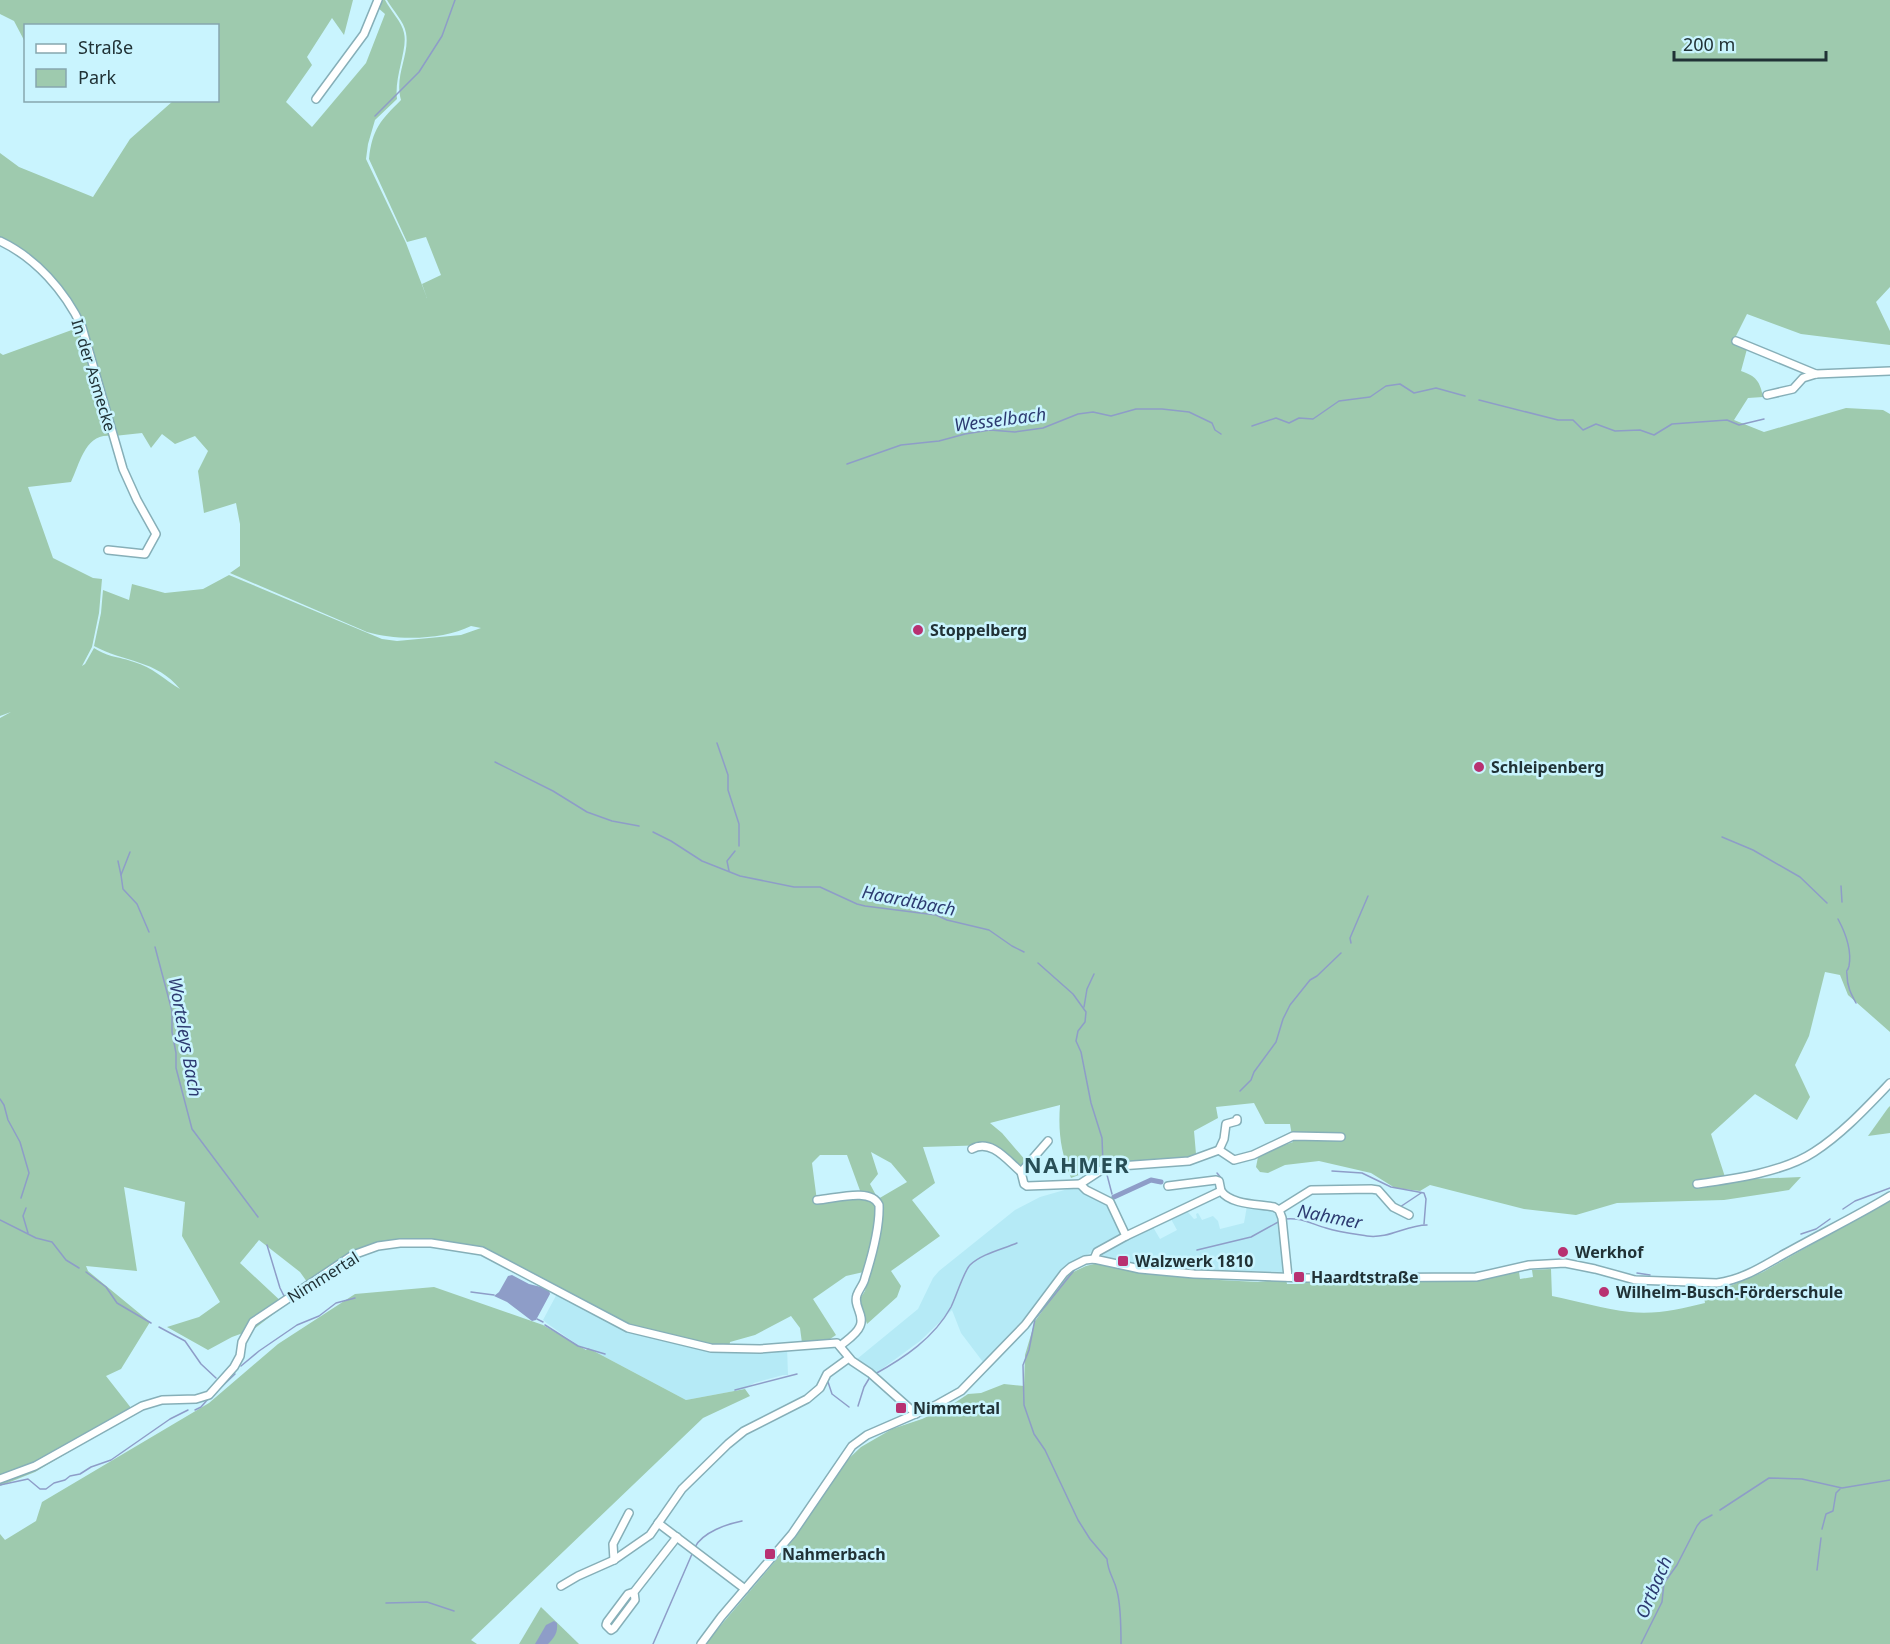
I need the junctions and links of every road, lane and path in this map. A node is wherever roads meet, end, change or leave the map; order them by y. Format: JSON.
{"nodes":[{"id":1,"x":378,"y":0,"type":"edge"},
{"id":2,"x":316,"y":99,"type":"dead end"},
{"id":3,"x":0,"y":241,"type":"edge"},
{"id":4,"x":1736,"y":340,"type":"dead end"},
{"id":5,"x":1890,"y":370,"type":"edge"},
{"id":6,"x":1816,"y":374,"type":"junction"},
{"id":7,"x":1767,"y":395,"type":"dead end"},
{"id":8,"x":108,"y":550,"type":"dead end"},
{"id":9,"x":1890,"y":1083,"type":"edge"},
{"id":10,"x":1237,"y":1119,"type":"dead end"},
{"id":11,"x":1341,"y":1137,"type":"dead end"},
{"id":12,"x":1048,"y":1141,"type":"dead end"},
{"id":13,"x":972,"y":1149,"type":"dead end"},
{"id":14,"x":1219,"y":1150,"type":"junction"},
{"id":15,"x":1021,"y":1172,"type":"junction"},
{"id":16,"x":1080,"y":1184,"type":"junction"},
{"id":17,"x":1697,"y":1184,"type":"dead end"},
{"id":18,"x":1168,"y":1186,"type":"dead end"},
{"id":19,"x":1221,"y":1191,"type":"junction"},
{"id":20,"x":1890,"y":1196,"type":"edge"},
{"id":21,"x":817,"y":1200,"type":"dead end"},
{"id":22,"x":1279,"y":1210,"type":"junction"},
{"id":23,"x":1409,"y":1215,"type":"dead end"},
{"id":24,"x":1126,"y":1236,"type":"junction"},
{"id":25,"x":1094,"y":1259,"type":"junction"},
{"id":26,"x":1288,"y":1277,"type":"junction"},
{"id":27,"x":840,"y":1346,"type":"junction"},
{"id":28,"x":849,"y":1358,"type":"junction"},
{"id":29,"x":916,"y":1414,"type":"junction"},
{"id":30,"x":0,"y":1479,"type":"edge"},
{"id":31,"x":629,"y":1513,"type":"dead end"},
{"id":32,"x":658,"y":1523,"type":"junction"},
{"id":33,"x":677,"y":1537,"type":"junction"},
{"id":34,"x":614,"y":1560,"type":"junction"},
{"id":35,"x":561,"y":1586,"type":"dead end"},
{"id":36,"x":745,"y":1589,"type":"junction"},
{"id":37,"x":634,"y":1592,"type":"junction"},
{"id":38,"x":701,"y":1644,"type":"edge"}],
"edges":[{"from":1,"to":2,"type":"street"},
{"from":3,"to":8,"type":"street","name":"In der Asmecke"},
{"from":4,"to":6,"type":"street"},
{"from":5,"to":6,"type":"street"},
{"from":6,"to":7,"type":"street"},
{"from":9,"to":17,"type":"street"},
{"from":10,"to":14,"type":"street"},
{"from":11,"to":14,"type":"street"},
{"from":12,"to":15,"type":"street"},
{"from":13,"to":15,"type":"street"},
{"from":14,"to":16,"type":"street"},
{"from":15,"to":16,"type":"street"},
{"from":16,"to":24,"type":"street"},
{"from":18,"to":19,"type":"street"},
{"from":19,"to":22,"type":"street"},
{"from":19,"to":24,"type":"street"},
{"from":20,"to":26,"type":"street"},
{"from":21,"to":27,"type":"street"},
{"from":22,"to":23,"type":"street"},
{"from":22,"to":26,"type":"street"},
{"from":24,"to":25,"type":"street"},
{"from":25,"to":26,"type":"street"},
{"from":25,"to":29,"type":"street"},
{"from":27,"to":28,"type":"street"},
{"from":27,"to":30,"type":"street","name":"Nimmertal"},
{"from":28,"to":29,"type":"street"},
{"from":28,"to":32,"type":"street"},
{"from":29,"to":36,"type":"street"},
{"from":31,"to":34,"type":"street"},
{"from":32,"to":33,"type":"street"},
{"from":32,"to":34,"type":"street"},
{"from":33,"to":36,"type":"street"},
{"from":33,"to":37,"type":"street"},
{"from":34,"to":35,"type":"street"},
{"from":36,"to":38,"type":"street"},
{"from":37,"to":37,"type":"street"}]}
